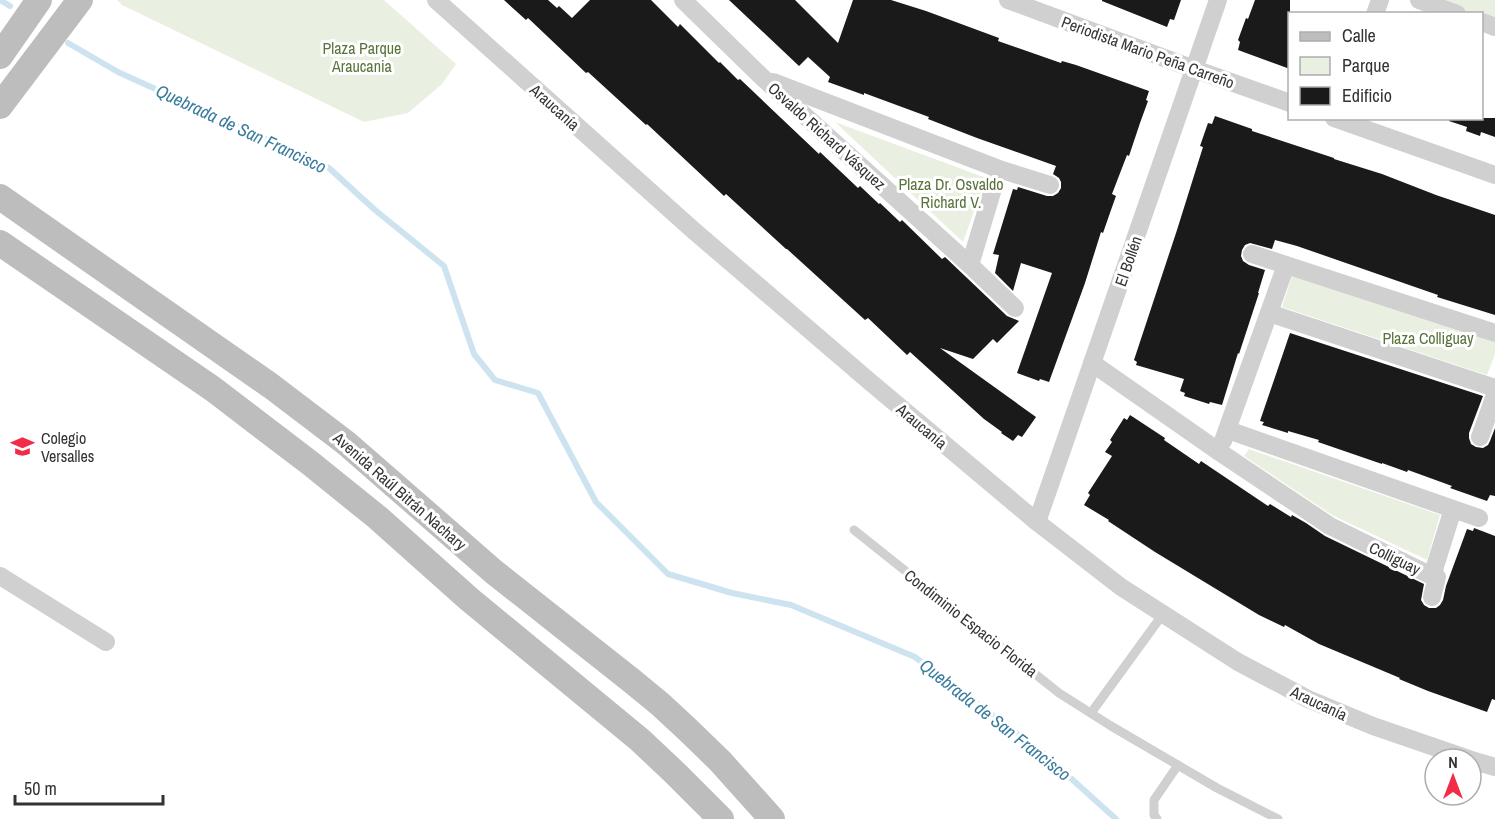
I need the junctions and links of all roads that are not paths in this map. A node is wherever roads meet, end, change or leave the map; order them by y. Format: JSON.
{"nodes":[{"id":1,"x":39,"y":0,"type":"edge"},
{"id":2,"x":80,"y":0,"type":"edge"},
{"id":3,"x":436,"y":0,"type":"edge"},
{"id":4,"x":683,"y":0,"type":"edge"},
{"id":5,"x":1008,"y":0,"type":"edge"},
{"id":6,"x":1218,"y":0,"type":"edge"},
{"id":7,"x":1419,"y":0,"type":"edge"},
{"id":8,"x":1452,"y":12,"type":"edge"},
{"id":9,"x":0,"y":56,"type":"edge"},
{"id":10,"x":1194,"y":69,"type":"junction"},
{"id":11,"x":763,"y":78,"type":"junction"},
{"id":12,"x":1288,"y":102,"type":"edge"},
{"id":13,"x":0,"y":106,"type":"edge"},
{"id":14,"x":1340,"y":120,"type":"edge"},
{"id":15,"x":999,"y":169,"type":"junction"},
{"id":16,"x":1495,"y":175,"type":"edge"},
{"id":17,"x":1050,"y":185,"type":"dead end"},
{"id":18,"x":0,"y":197,"type":"edge"},
{"id":19,"x":0,"y":243,"type":"edge"},
{"id":20,"x":1252,"y":254,"type":"dead end"},
{"id":21,"x":970,"y":265,"type":"junction"},
{"id":22,"x":1286,"y":265,"type":"junction"},
{"id":23,"x":1015,"y":308,"type":"dead end"},
{"id":24,"x":1269,"y":313,"type":"junction"},
{"id":25,"x":1495,"y":333,"type":"edge"},
{"id":26,"x":232,"y":359,"type":"junction"},
{"id":27,"x":1092,"y":363,"type":"junction"},
{"id":28,"x":1495,"y":388,"type":"edge"},
{"id":29,"x":213,"y":389,"type":"junction"},
{"id":30,"x":1495,"y":395,"type":"edge"},
{"id":31,"x":1228,"y":430,"type":"junction"},
{"id":32,"x":1480,"y":437,"type":"dead end"},
{"id":33,"x":1218,"y":451,"type":"junction"},
{"id":34,"x":1453,"y":509,"type":"junction"},
{"id":35,"x":1479,"y":518,"type":"dead end"},
{"id":36,"x":1037,"y":522,"type":"junction"},
{"id":37,"x":854,"y":530,"type":"dead end"},
{"id":38,"x":1433,"y":572,"type":"junction"},
{"id":39,"x":0,"y":576,"type":"edge"},
{"id":40,"x":1432,"y":597,"type":"dead end"},
{"id":41,"x":1163,"y":614,"type":"junction"},
{"id":42,"x":106,"y":642,"type":"dead end"},
{"id":43,"x":1091,"y":713,"type":"junction"},
{"id":44,"x":1435,"y":747,"type":"edge"},
{"id":45,"x":1178,"y":765,"type":"junction"},
{"id":46,"x":721,"y":819,"type":"edge"},
{"id":47,"x":772,"y":819,"type":"edge"},
{"id":48,"x":1157,"y":819,"type":"edge"},
{"id":49,"x":1278,"y":819,"type":"edge"}],
"edges":[{"from":1,"to":9,"type":"street"},
{"from":2,"to":13,"type":"street"},
{"from":3,"to":36,"type":"street","name":"Araucanía"},
{"from":4,"to":11,"type":"street","name":"Osvaldo Richard Vásquez"},
{"from":5,"to":10,"type":"street","name":"Periodista Mario Peña Carreño"},
{"from":6,"to":10,"type":"street","name":"El Bollén"},
{"from":7,"to":8,"type":"street"},
{"from":10,"to":12,"type":"street","name":"Periodista Mario Peña Carreño"},
{"from":10,"to":27,"type":"street","name":"El Bollén"},
{"from":11,"to":15,"type":"street","name":"Osvaldo Richard Vásquez"},
{"from":11,"to":21,"type":"street","name":"Osvaldo Richard Vásquez"},
{"from":14,"to":16,"type":"street"},
{"from":15,"to":17,"type":"street","name":"Osvaldo Richard Vásquez"},
{"from":15,"to":21,"type":"street"},
{"from":18,"to":26,"type":"street","name":"Avenida Raúl Bitrán Nachary"},
{"from":19,"to":29,"type":"street"},
{"from":20,"to":22,"type":"street"},
{"from":21,"to":23,"type":"street","name":"Osvaldo Richard Vásquez"},
{"from":22,"to":24,"type":"street"},
{"from":22,"to":25,"type":"street"},
{"from":24,"to":28,"type":"street"},
{"from":24,"to":31,"type":"street"},
{"from":26,"to":29,"type":"street"},
{"from":26,"to":47,"type":"street","name":"Avenida Raúl Bitrán Nachary"},
{"from":27,"to":33,"type":"street","name":"Colliguay"},
{"from":27,"to":36,"type":"street","name":"El Bollén"},
{"from":29,"to":46,"type":"street"},
{"from":30,"to":32,"type":"street"},
{"from":31,"to":33,"type":"street"},
{"from":31,"to":34,"type":"street"},
{"from":33,"to":38,"type":"street","name":"Colliguay"},
{"from":34,"to":35,"type":"street"},
{"from":34,"to":38,"type":"street","name":"Colliguay"},
{"from":36,"to":41,"type":"street","name":"Araucanía"},
{"from":37,"to":43,"type":"lane","name":"Condiminio Espacio Florida"},
{"from":38,"to":40,"type":"street"},
{"from":39,"to":42,"type":"street"},
{"from":41,"to":43,"type":"lane"},
{"from":41,"to":44,"type":"street","name":"Araucanía"},
{"from":43,"to":45,"type":"lane","name":"Condiminio Espacio Florida"},
{"from":45,"to":48,"type":"lane"},
{"from":45,"to":49,"type":"lane","name":"Condiminio Espacio Florida"}]}
